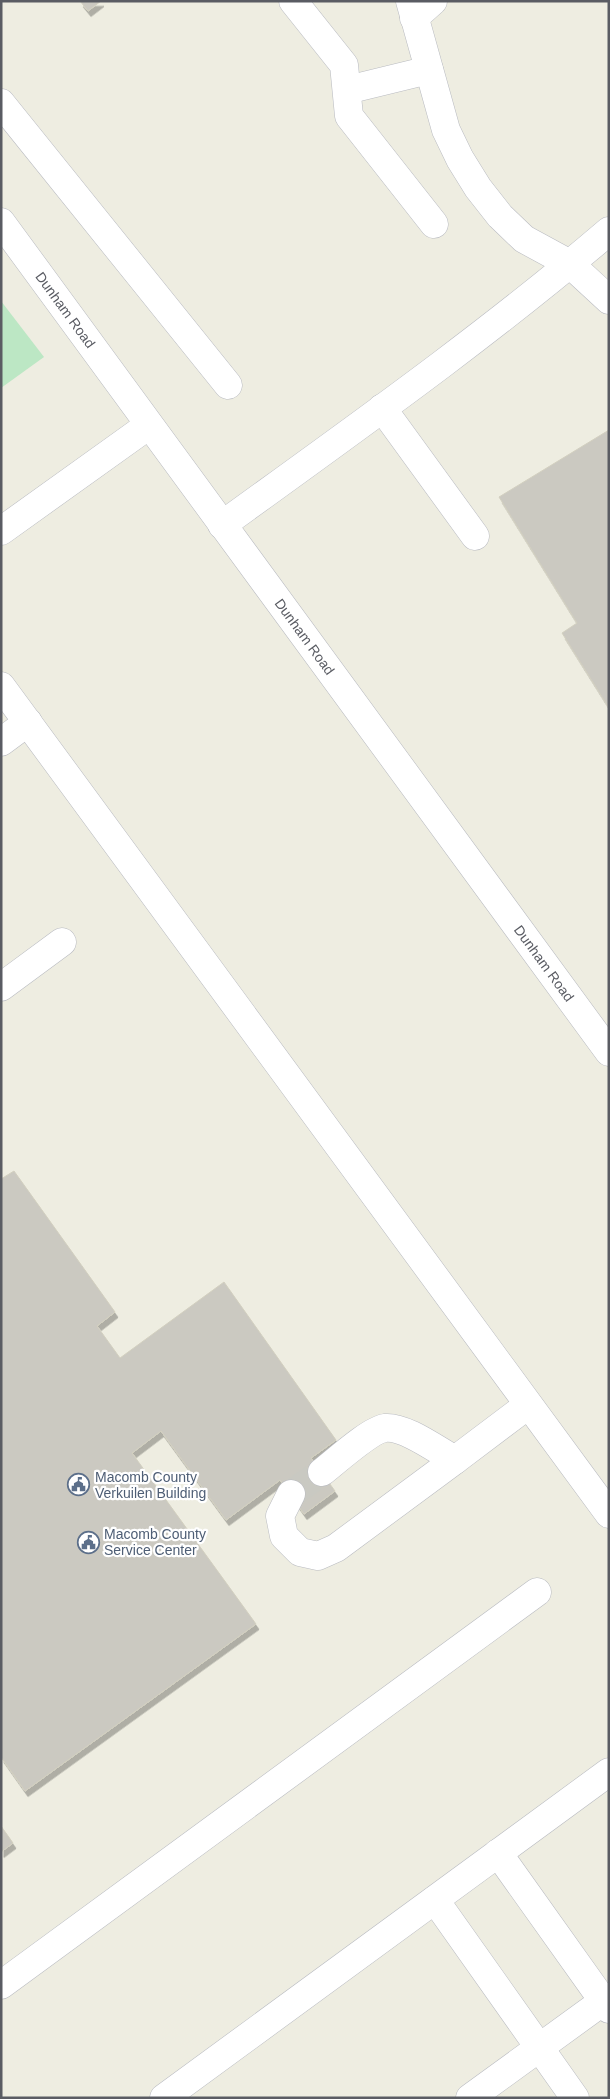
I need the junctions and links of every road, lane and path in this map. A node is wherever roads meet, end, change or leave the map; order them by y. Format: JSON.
{"nodes":[{"id":1,"x":293,"y":1,"type":"edge"},
{"id":2,"x":419,"y":7,"type":"edge"},
{"id":3,"x":429,"y":70,"type":"junction"},
{"id":4,"x":347,"y":90,"type":"junction"},
{"id":5,"x":1,"y":103,"type":"edge"},
{"id":6,"x":1,"y":222,"type":"edge"},
{"id":7,"x":434,"y":224,"type":"dead end"},
{"id":8,"x":609,"y":231,"type":"edge"},
{"id":9,"x":570,"y":264,"type":"junction"},
{"id":10,"x":609,"y":300,"type":"edge"},
{"id":11,"x":228,"y":385,"type":"dead end"},
{"id":12,"x":382,"y":408,"type":"junction"},
{"id":13,"x":149,"y":426,"type":"junction"},
{"id":14,"x":222,"y":525,"type":"junction"},
{"id":15,"x":1,"y":531,"type":"edge"},
{"id":16,"x":475,"y":536,"type":"dead end"},
{"id":17,"x":1,"y":686,"type":"edge"},
{"id":18,"x":28,"y":722,"type":"junction"},
{"id":19,"x":1,"y":742,"type":"edge"},
{"id":20,"x":62,"y":942,"type":"dead end"},
{"id":21,"x":1,"y":987,"type":"edge"},
{"id":22,"x":604,"y":1036,"type":"edge"},
{"id":23,"x":528,"y":1405,"type":"junction"},
{"id":24,"x":455,"y":1460,"type":"junction"},
{"id":25,"x":322,"y":1472,"type":"tunnel mouth"},
{"id":26,"x":291,"y":1494,"type":"tunnel mouth"},
{"id":27,"x":609,"y":1514,"type":"edge"},
{"id":28,"x":537,"y":1592,"type":"dead end"},
{"id":29,"x":609,"y":1772,"type":"edge"},
{"id":30,"x":498,"y":1853,"type":"junction"},
{"id":31,"x":434,"y":1900,"type":"junction"},
{"id":32,"x":1,"y":1985,"type":"edge"},
{"id":33,"x":607,"y":2002,"type":"edge"},
{"id":34,"x":539,"y":2048,"type":"junction"},
{"id":35,"x":164,"y":2098,"type":"edge"},
{"id":36,"x":470,"y":2098,"type":"edge"},
{"id":37,"x":575,"y":2098,"type":"edge"}],
"edges":[{"from":1,"to":4,"type":"street"},
{"from":2,"to":3,"type":"street"},
{"from":3,"to":4,"type":"street"},
{"from":3,"to":9,"type":"street"},
{"from":4,"to":7,"type":"street"},
{"from":5,"to":11,"type":"street"},
{"from":6,"to":13,"type":"street","name":"Dunham Road"},
{"from":8,"to":9,"type":"street"},
{"from":9,"to":10,"type":"street"},
{"from":9,"to":12,"type":"street"},
{"from":12,"to":14,"type":"street"},
{"from":12,"to":16,"type":"street"},
{"from":13,"to":14,"type":"street","name":"Dunham Road"},
{"from":13,"to":15,"type":"street"},
{"from":14,"to":22,"type":"street","name":"Dunham Road"},
{"from":17,"to":18,"type":"street"},
{"from":18,"to":19,"type":"street"},
{"from":18,"to":23,"type":"street"},
{"from":20,"to":21,"type":"street"},
{"from":23,"to":24,"type":"street"},
{"from":23,"to":27,"type":"street"},
{"from":24,"to":25,"type":"street"},
{"from":24,"to":26,"type":"street"},
{"from":28,"to":32,"type":"street"},
{"from":29,"to":30,"type":"street"},
{"from":30,"to":31,"type":"street"},
{"from":30,"to":33,"type":"street"},
{"from":31,"to":34,"type":"street"},
{"from":31,"to":35,"type":"street"},
{"from":33,"to":34,"type":"street"},
{"from":34,"to":36,"type":"street"},
{"from":34,"to":37,"type":"street"}]}
